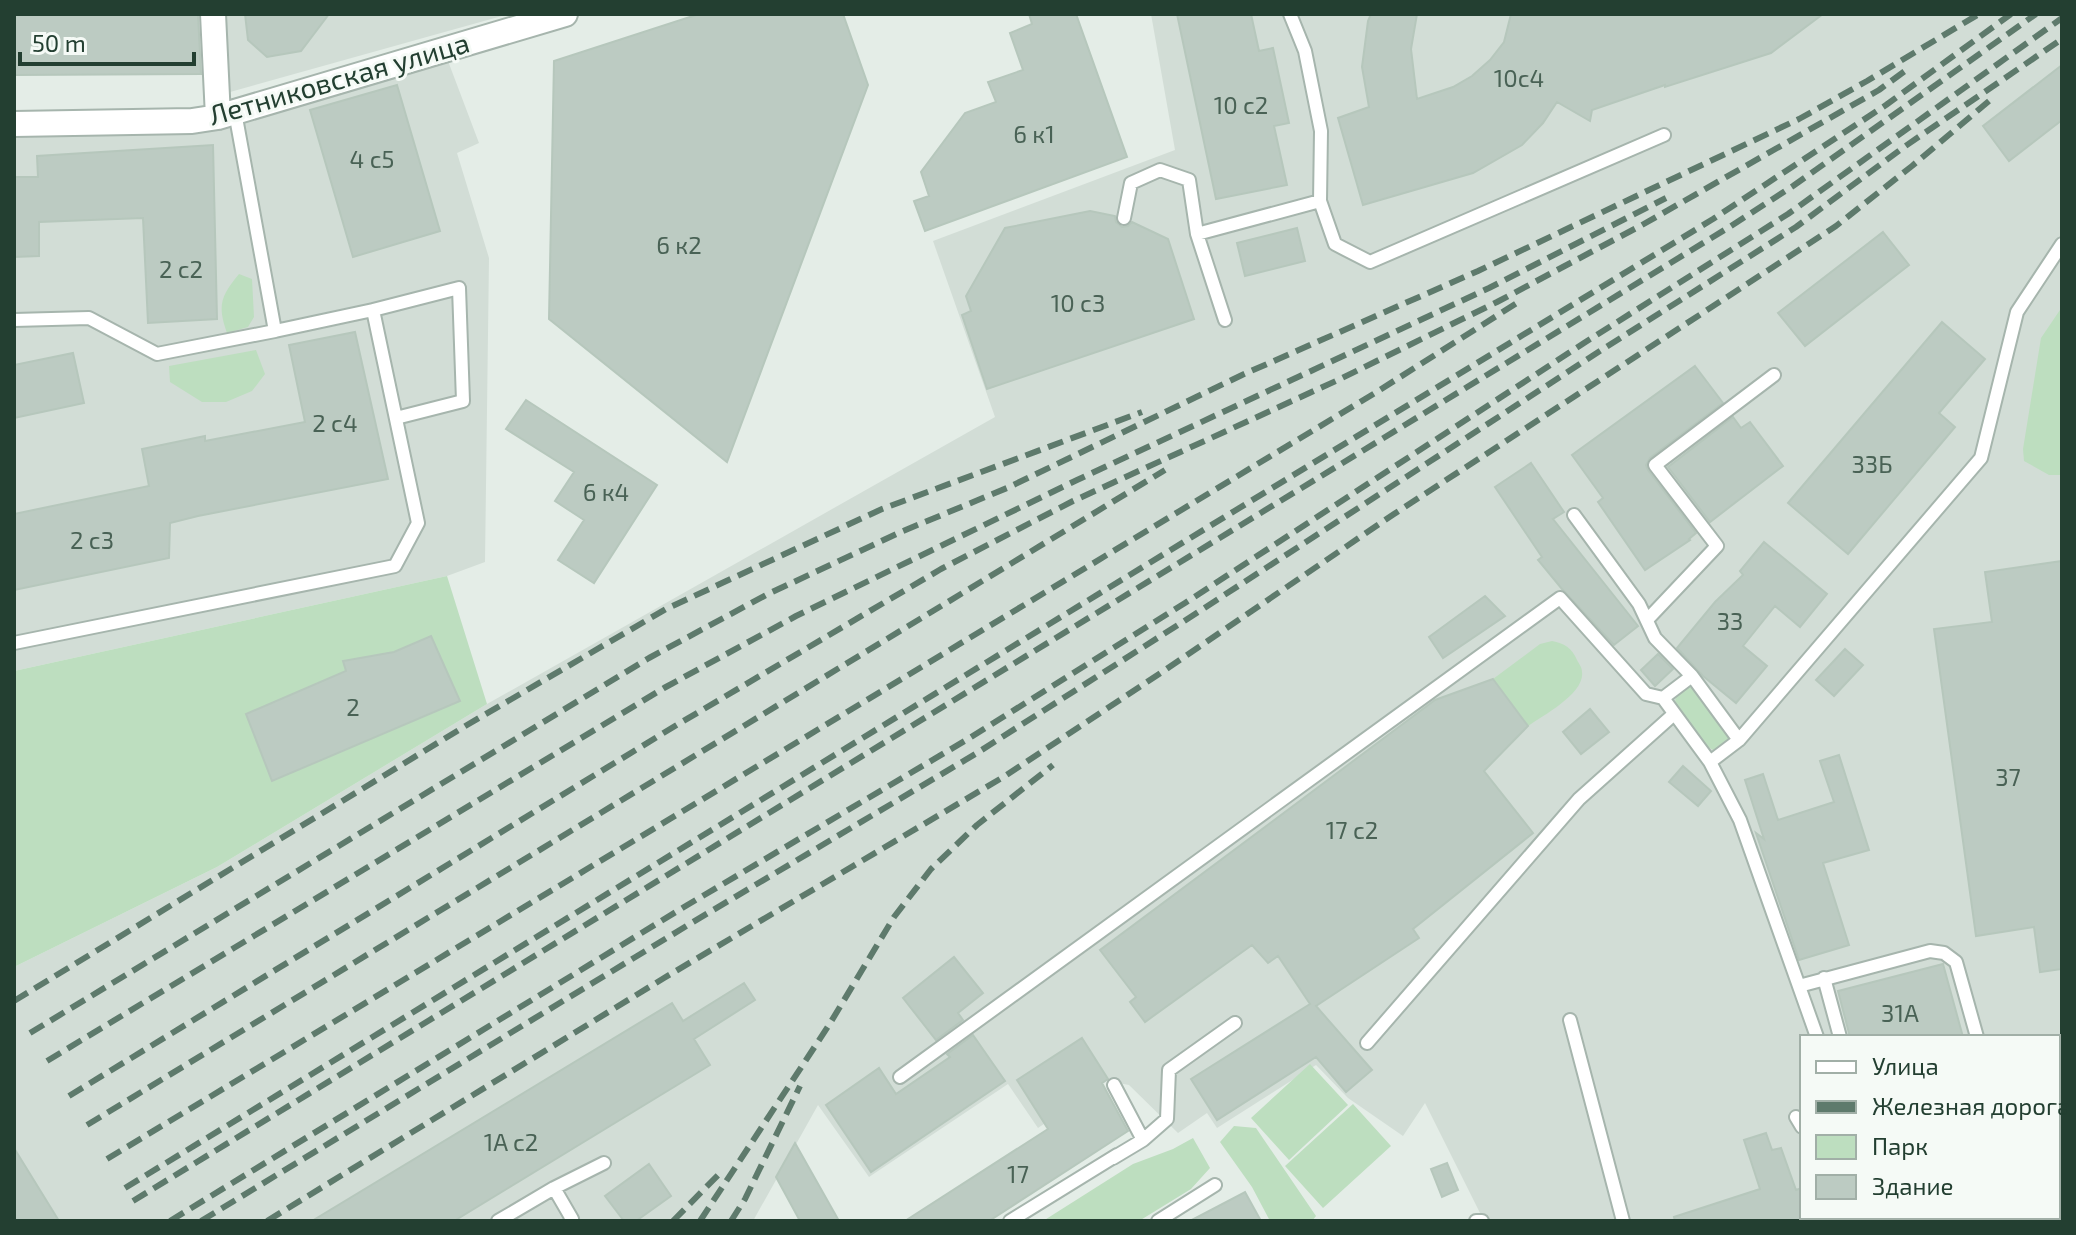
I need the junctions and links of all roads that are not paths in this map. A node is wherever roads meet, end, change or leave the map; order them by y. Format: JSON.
{"nodes":[{"id":1,"x":213,"y":14,"type":"edge"},
{"id":2,"x":565,"y":14,"type":"edge"},
{"id":3,"x":1290,"y":14,"type":"edge"},
{"id":4,"x":226,"y":115,"type":"junction"},
{"id":5,"x":14,"y":124,"type":"edge"},
{"id":6,"x":1664,"y":135,"type":"dead end"},
{"id":7,"x":1320,"y":201,"type":"junction"},
{"id":8,"x":1124,"y":218,"type":"dead end"},
{"id":9,"x":1197,"y":234,"type":"junction"},
{"id":10,"x":2062,"y":244,"type":"edge"},
{"id":11,"x":373,"y":310,"type":"junction"},
{"id":12,"x":14,"y":320,"type":"edge"},
{"id":13,"x":1225,"y":320,"type":"dead end"},
{"id":14,"x":275,"y":331,"type":"junction"},
{"id":15,"x":1774,"y":375,"type":"dead end"},
{"id":16,"x":396,"y":418,"type":"junction"},
{"id":17,"x":1574,"y":515,"type":"dead end"},
{"id":18,"x":1647,"y":620,"type":"junction"},
{"id":19,"x":14,"y":643,"type":"edge"},
{"id":20,"x":1692,"y":676,"type":"junction"},
{"id":21,"x":1663,"y":698,"type":"junction"},
{"id":22,"x":1674,"y":714,"type":"junction"},
{"id":23,"x":1739,"y":740,"type":"junction"},
{"id":24,"x":1710,"y":762,"type":"junction"},
{"id":25,"x":1824,"y":978,"type":"junction"},
{"id":26,"x":1799,"y":986,"type":"junction"},
{"id":27,"x":1570,"y":1020,"type":"dead end"},
{"id":28,"x":1235,"y":1023,"type":"dead end"},
{"id":29,"x":1816,"y":1035,"type":"edge"},
{"id":30,"x":1839,"y":1035,"type":"edge"},
{"id":31,"x":1976,"y":1035,"type":"edge"},
{"id":32,"x":1367,"y":1043,"type":"dead end"},
{"id":33,"x":900,"y":1077,"type":"dead end"},
{"id":34,"x":1114,"y":1085,"type":"dead end"},
{"id":35,"x":1143,"y":1140,"type":"junction"},
{"id":36,"x":604,"y":1163,"type":"dead end"},
{"id":37,"x":1215,"y":1185,"type":"dead end"},
{"id":38,"x":554,"y":1188,"type":"junction"},
{"id":39,"x":498,"y":1221,"type":"edge"},
{"id":40,"x":570,"y":1221,"type":"edge"},
{"id":41,"x":1010,"y":1221,"type":"edge"},
{"id":42,"x":1158,"y":1221,"type":"edge"},
{"id":43,"x":1623,"y":1221,"type":"edge"}],
"edges":[{"from":1,"to":4,"type":"street"},
{"from":2,"to":4,"type":"street","name":"Летниковская улица"},
{"from":3,"to":7,"type":"lane"},
{"from":4,"to":5,"type":"street","name":"Летниковская улица"},
{"from":4,"to":14,"type":"lane"},
{"from":6,"to":7,"type":"lane"},
{"from":7,"to":9,"type":"lane"},
{"from":8,"to":9,"type":"lane"},
{"from":9,"to":13,"type":"lane"},
{"from":10,"to":23,"type":"lane"},
{"from":11,"to":14,"type":"lane"},
{"from":11,"to":16,"type":"lane"},
{"from":11,"to":16,"type":"lane"},
{"from":12,"to":14,"type":"lane"},
{"from":15,"to":18,"type":"lane"},
{"from":16,"to":19,"type":"lane"},
{"from":17,"to":18,"type":"lane"},
{"from":18,"to":20,"type":"lane"},
{"from":20,"to":21,"type":"lane"},
{"from":20,"to":23,"type":"lane"},
{"from":21,"to":22,"type":"lane"},
{"from":21,"to":33,"type":"lane"},
{"from":22,"to":24,"type":"lane"},
{"from":22,"to":32,"type":"lane"},
{"from":23,"to":24,"type":"lane"},
{"from":24,"to":26,"type":"lane"},
{"from":25,"to":26,"type":"lane"},
{"from":25,"to":30,"type":"lane"},
{"from":25,"to":31,"type":"lane"},
{"from":26,"to":29,"type":"lane"},
{"from":27,"to":43,"type":"lane"},
{"from":28,"to":35,"type":"lane"},
{"from":34,"to":35,"type":"lane"},
{"from":35,"to":41,"type":"lane"},
{"from":36,"to":38,"type":"lane"},
{"from":37,"to":42,"type":"lane"},
{"from":38,"to":39,"type":"lane"},
{"from":38,"to":40,"type":"lane"}]}
